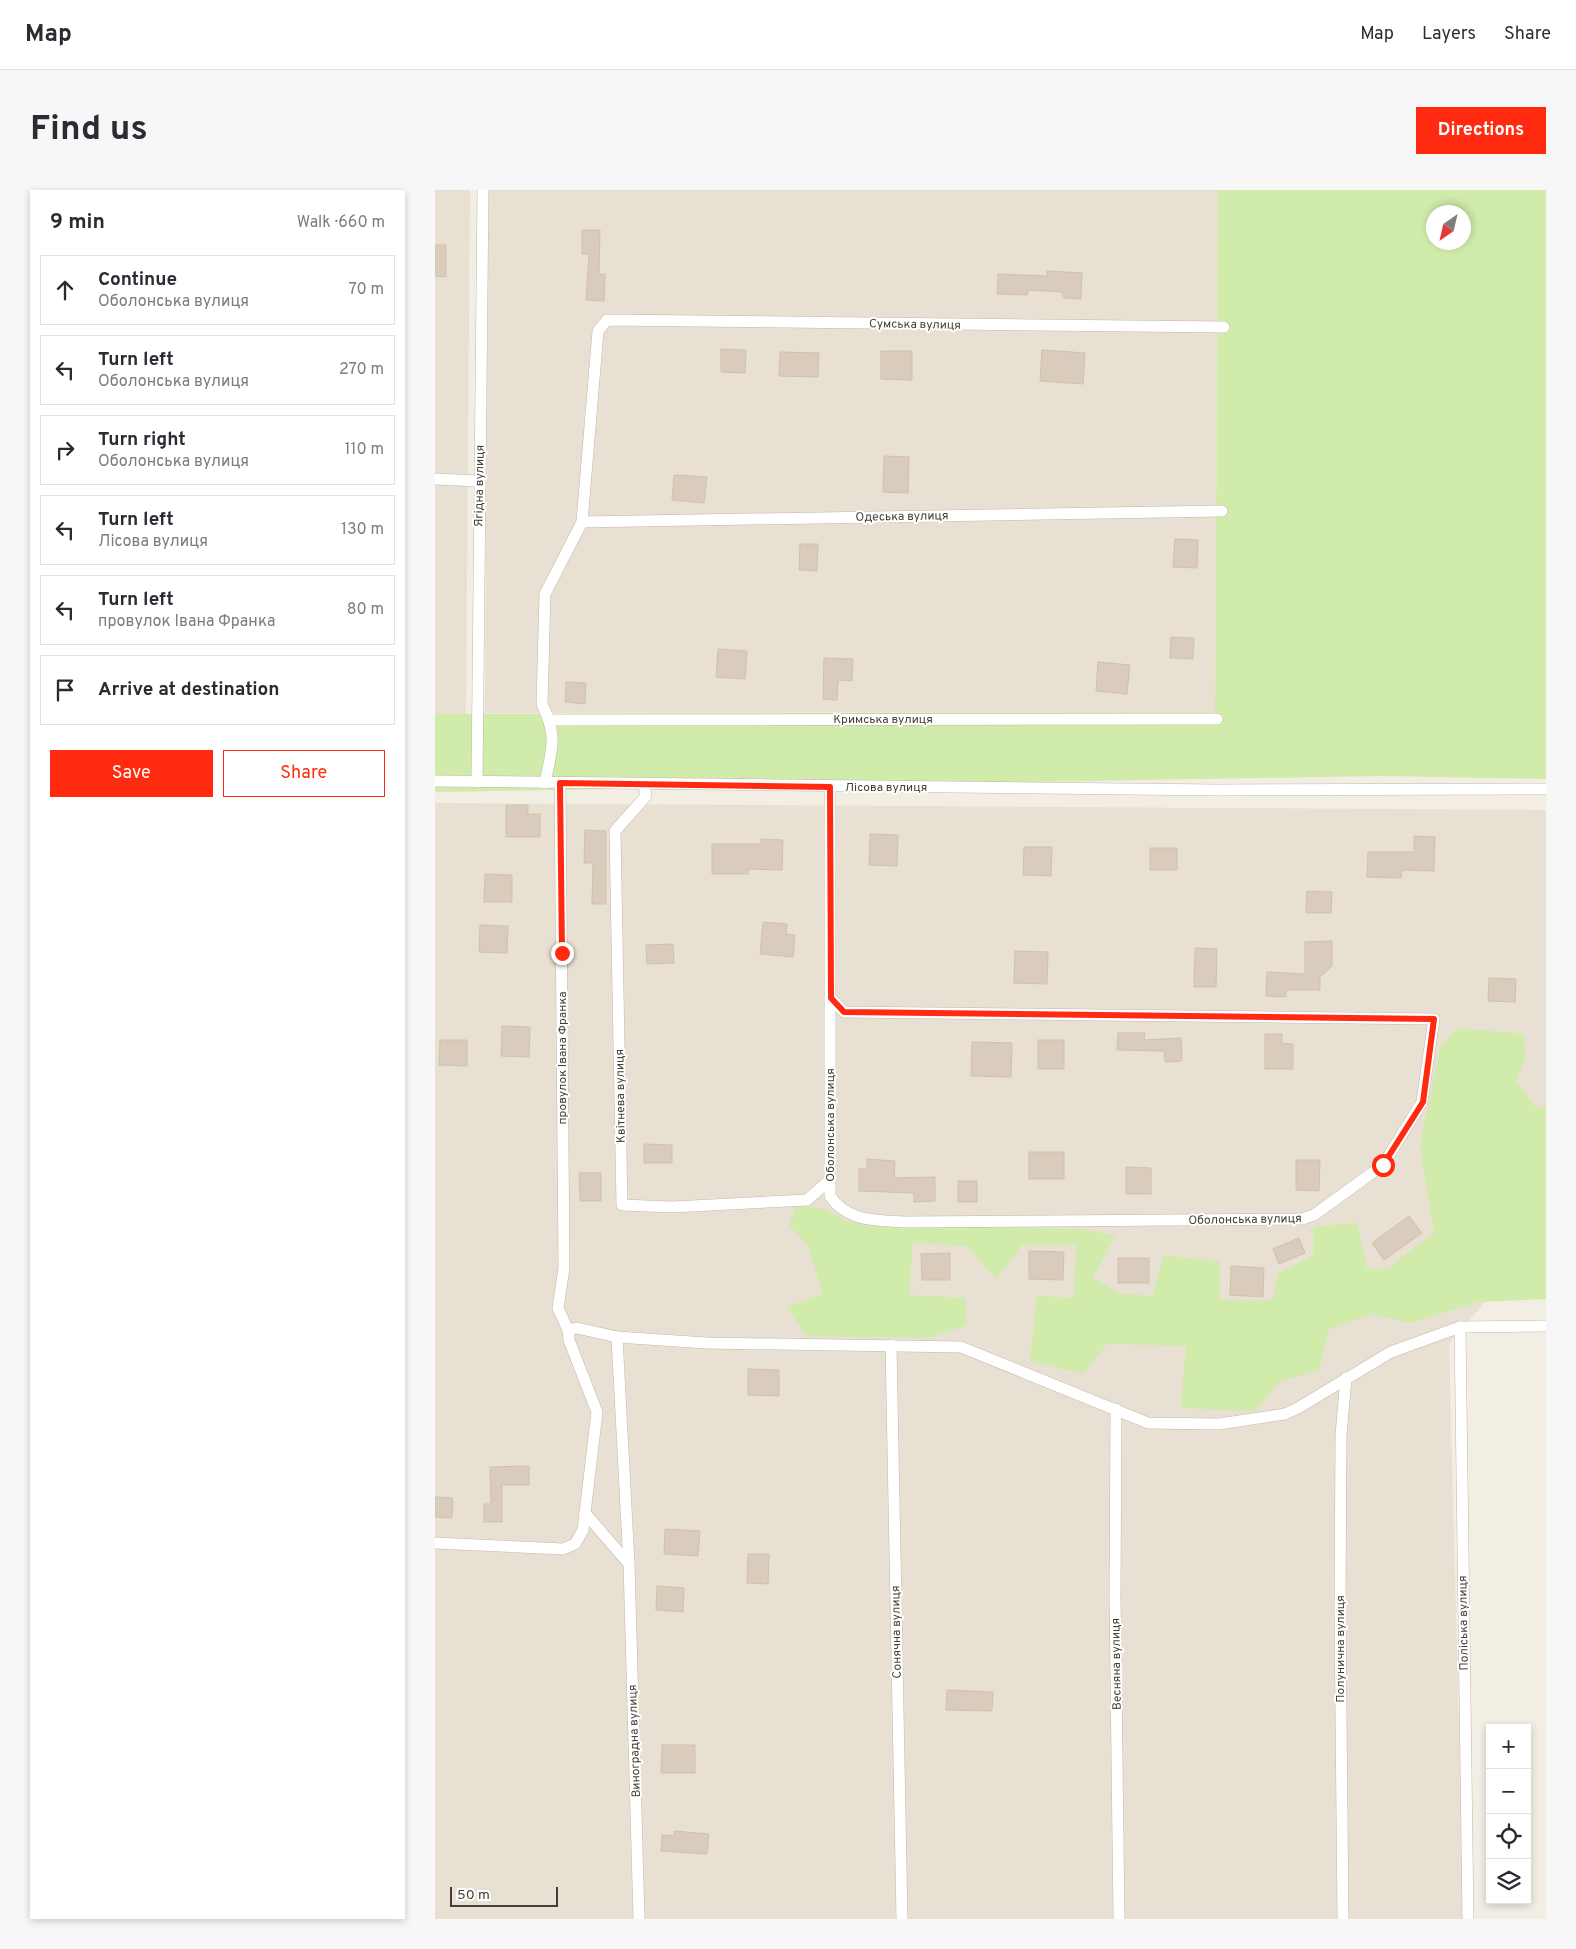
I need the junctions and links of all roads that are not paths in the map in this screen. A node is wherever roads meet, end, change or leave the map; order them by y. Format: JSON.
{"nodes":[{"id":1,"x":483,"y":190,"type":"edge"},
{"id":2,"x":1224,"y":327,"type":"dead end"},
{"id":3,"x":435,"y":479,"type":"edge"},
{"id":4,"x":479,"y":481,"type":"junction"},
{"id":5,"x":1223,"y":511,"type":"dead end"},
{"id":6,"x":582,"y":522,"type":"junction"},
{"id":7,"x":1217,"y":719,"type":"dead end"},
{"id":8,"x":550,"y":720,"type":"junction"},
{"id":9,"x":435,"y":781,"type":"edge"},
{"id":10,"x":477,"y":782,"type":"junction"},
{"id":11,"x":545,"y":783,"type":"junction"},
{"id":12,"x":560,"y":783,"type":"junction"},
{"id":13,"x":645,"y":784,"type":"junction"},
{"id":14,"x":830,"y":787,"type":"junction"},
{"id":15,"x":1546,"y":789,"type":"edge"},
{"id":16,"x":831,"y":998,"type":"junction"},
{"id":17,"x":830,"y":1180,"type":"junction"},
{"id":18,"x":1546,"y":1326,"type":"edge"},
{"id":19,"x":1460,"y":1327,"type":"junction"},
{"id":20,"x":568,"y":1330,"type":"junction"},
{"id":21,"x":617,"y":1337,"type":"junction"},
{"id":22,"x":891,"y":1345,"type":"junction"},
{"id":23,"x":1346,"y":1378,"type":"junction"},
{"id":24,"x":1116,"y":1408,"type":"junction"},
{"id":25,"x":585,"y":1513,"type":"junction"},
{"id":26,"x":435,"y":1543,"type":"edge"},
{"id":27,"x":629,"y":1564,"type":"junction"},
{"id":28,"x":639,"y":1919,"type":"edge"},
{"id":29,"x":902,"y":1919,"type":"edge"},
{"id":30,"x":1119,"y":1919,"type":"edge"},
{"id":31,"x":1343,"y":1919,"type":"edge"},
{"id":32,"x":1468,"y":1919,"type":"edge"}],
"edges":[{"from":1,"to":4,"type":"street","name":"Ягідна вулиця"},
{"from":2,"to":6,"type":"street","name":"Сумська вулиця"},
{"from":3,"to":4,"type":"street"},
{"from":4,"to":10,"type":"street","name":"Ягідна вулиця"},
{"from":5,"to":6,"type":"street","name":"Одеська вулиця"},
{"from":6,"to":8,"type":"street"},
{"from":7,"to":8,"type":"street","name":"Кримська вулиця"},
{"from":8,"to":11,"type":"street"},
{"from":9,"to":10,"type":"street","name":"Лісова вулиця"},
{"from":10,"to":11,"type":"street","name":"Лісова вулиця"},
{"from":11,"to":12,"type":"street","name":"Лісова вулиця"},
{"from":12,"to":13,"type":"street","name":"Лісова вулиця"},
{"from":12,"to":20,"type":"street","name":"провулок Івана Франка"},
{"from":13,"to":14,"type":"street","name":"Лісова вулиця"},
{"from":13,"to":17,"type":"street","name":"Квітнева вулиця"},
{"from":14,"to":15,"type":"street","name":"Лісова вулиця"},
{"from":14,"to":16,"type":"street","name":"Оболонська вулиця"},
{"from":16,"to":17,"type":"street","name":"Оболонська вулиця"},
{"from":16,"to":17,"type":"street","name":"Оболонська вулиця"},
{"from":18,"to":19,"type":"street"},
{"from":19,"to":23,"type":"street"},
{"from":19,"to":32,"type":"street","name":"Поліська вулиця"},
{"from":20,"to":21,"type":"street"},
{"from":20,"to":25,"type":"street","name":"провулок Івана Франка"},
{"from":21,"to":22,"type":"street"},
{"from":21,"to":27,"type":"street","name":"Виноградна вулиця"},
{"from":22,"to":24,"type":"street"},
{"from":22,"to":29,"type":"street","name":"Сонячна вулиця"},
{"from":23,"to":24,"type":"street"},
{"from":23,"to":31,"type":"street","name":"Полунична вулиця"},
{"from":24,"to":30,"type":"street","name":"Весняна вулиця"},
{"from":25,"to":26,"type":"street","name":"провулок Івана Франка"},
{"from":25,"to":27,"type":"street"},
{"from":27,"to":28,"type":"street","name":"Виноградна вулиця"}]}
